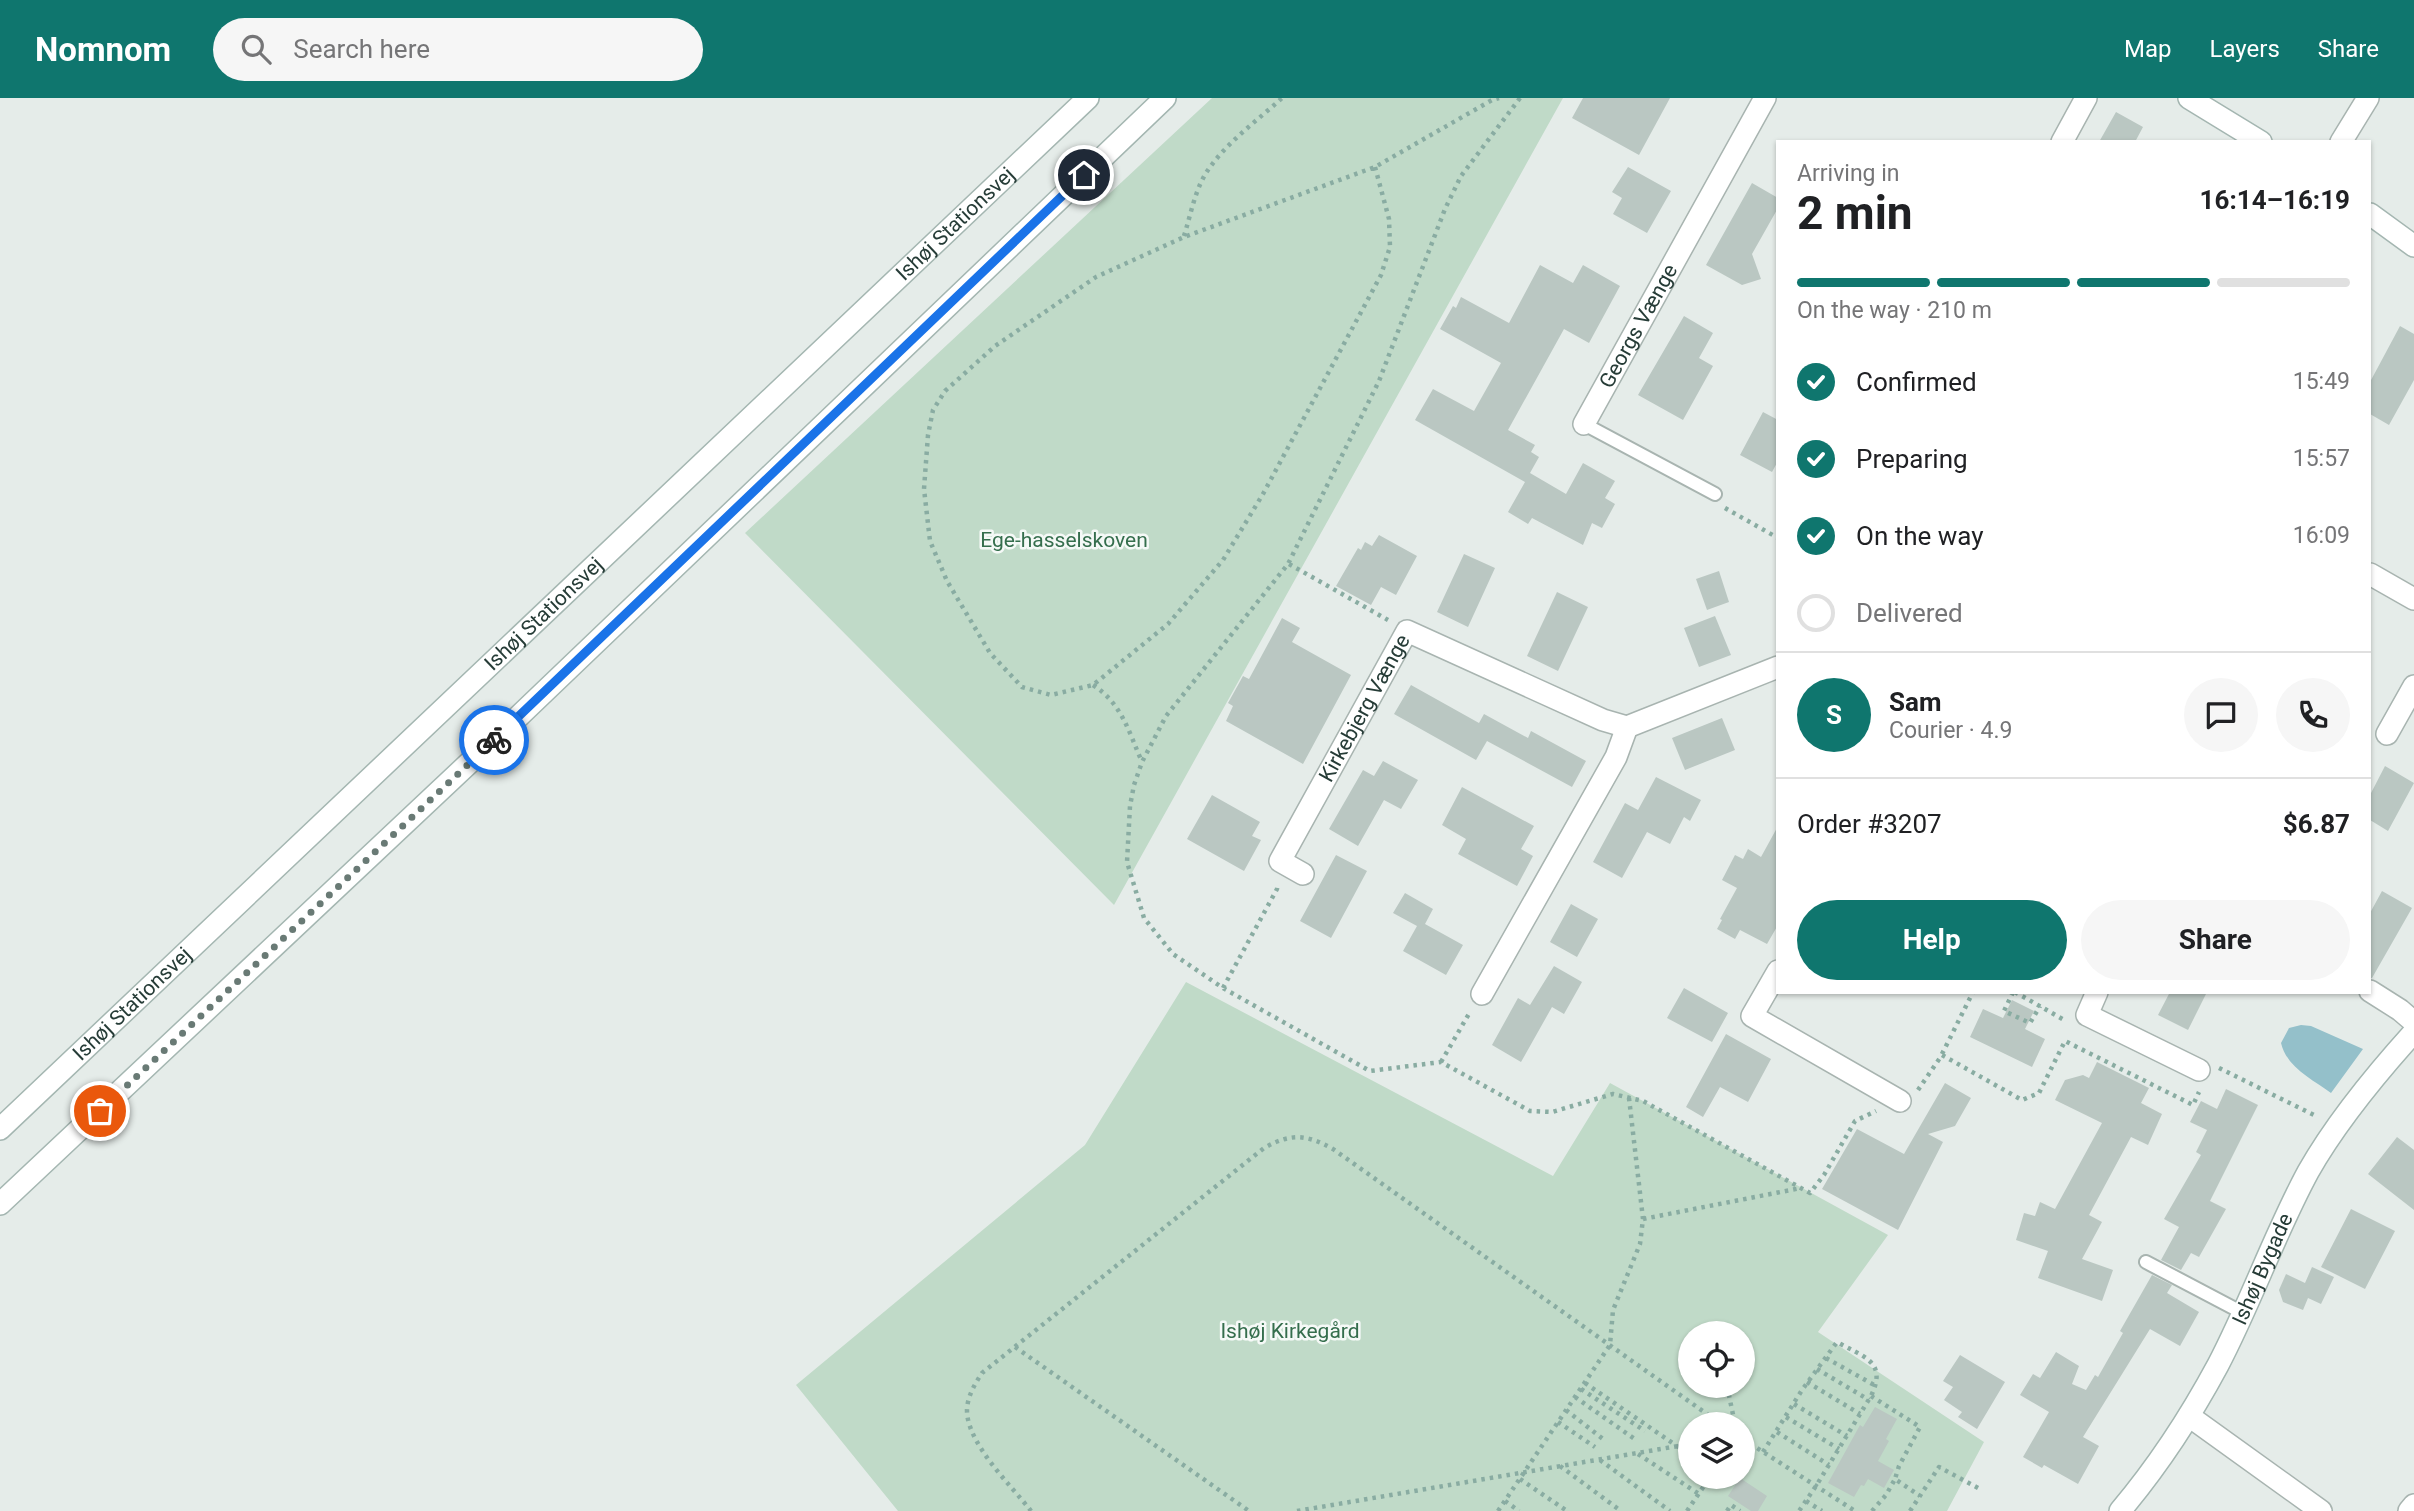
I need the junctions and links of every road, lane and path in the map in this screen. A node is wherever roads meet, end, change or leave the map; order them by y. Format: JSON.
{"nodes":[{"id":1,"x":1088,"y":98,"type":"edge"},
{"id":2,"x":1165,"y":98,"type":"edge"},
{"id":3,"x":1282,"y":98,"type":"edge"},
{"id":4,"x":1499,"y":98,"type":"edge"},
{"id":5,"x":1520,"y":98,"type":"edge"},
{"id":6,"x":1765,"y":98,"type":"edge"},
{"id":7,"x":2086,"y":98,"type":"edge"},
{"id":8,"x":2189,"y":98,"type":"edge"},
{"id":9,"x":2368,"y":98,"type":"edge"},
{"id":10,"x":2063,"y":140,"type":"edge"},
{"id":11,"x":2258,"y":140,"type":"edge"},
{"id":12,"x":2342,"y":140,"type":"edge"},
{"id":13,"x":1375,"y":167,"type":"junction"},
{"id":14,"x":2371,"y":215,"type":"edge"},
{"id":15,"x":1184,"y":237,"type":"junction"},
{"id":16,"x":2414,"y":246,"type":"edge"},
{"id":17,"x":1584,"y":424,"type":"joint"},
{"id":18,"x":1715,"y":494,"type":"joint"},
{"id":19,"x":1776,"y":537,"type":"edge"},
{"id":20,"x":1288,"y":564,"type":"junction"},
{"id":21,"x":2371,"y":575,"type":"edge"},
{"id":22,"x":2414,"y":599,"type":"edge"},
{"id":23,"x":1407,"y":631,"type":"junction"},
{"id":24,"x":1776,"y":668,"type":"edge"},
{"id":25,"x":1093,"y":685,"type":"junction"},
{"id":26,"x":2414,"y":687,"type":"edge"},
{"id":27,"x":1627,"y":727,"type":"junction"},
{"id":28,"x":2387,"y":734,"type":"dead end"},
{"id":29,"x":1142,"y":762,"type":"junction"},
{"id":30,"x":1280,"y":861,"type":"junction"},
{"id":31,"x":1303,"y":874,"type":"dead end"},
{"id":32,"x":1776,"y":974,"type":"edge"},
{"id":33,"x":1223,"y":988,"type":"junction"},
{"id":34,"x":2371,"y":992,"type":"edge"},
{"id":35,"x":1482,"y":993,"type":"joint"},
{"id":36,"x":1972,"y":994,"type":"edge"},
{"id":37,"x":2013,"y":994,"type":"edge"},
{"id":38,"x":2018,"y":994,"type":"edge"},
{"id":39,"x":2096,"y":994,"type":"edge"},
{"id":40,"x":2414,"y":1022,"type":"edge"},
{"id":41,"x":2414,"y":1032,"type":"edge"},
{"id":42,"x":1942,"y":1055,"type":"junction"},
{"id":43,"x":1441,"y":1062,"type":"junction"},
{"id":44,"x":2205,"y":1073,"type":"junction"},
{"id":45,"x":1629,"y":1097,"type":"junction"},
{"id":46,"x":1900,"y":1101,"type":"junction"},
{"id":47,"x":2339,"y":1127,"type":"junction"},
{"id":48,"x":0,"y":1129,"type":"edge"},
{"id":49,"x":1802,"y":1188,"type":"junction"},
{"id":50,"x":0,"y":1204,"type":"edge"},
{"id":51,"x":1643,"y":1219,"type":"junction"},
{"id":52,"x":2146,"y":1262,"type":"dead end"},
{"id":53,"x":2243,"y":1312,"type":"junction"},
{"id":54,"x":1610,"y":1345,"type":"junction"},
{"id":55,"x":1015,"y":1347,"type":"junction"},
{"id":56,"x":1826,"y":1357,"type":"junction"},
{"id":57,"x":1817,"y":1369,"type":"junction"},
{"id":58,"x":1807,"y":1382,"type":"junction"},
{"id":59,"x":1585,"y":1383,"type":"junction"},
{"id":60,"x":1876,"y":1386,"type":"junction"},
{"id":61,"x":1581,"y":1388,"type":"junction"},
{"id":62,"x":1575,"y":1397,"type":"junction"},
{"id":63,"x":1870,"y":1398,"type":"junction"},
{"id":64,"x":1794,"y":1404,"type":"junction"},
{"id":65,"x":1566,"y":1410,"type":"junction"},
{"id":66,"x":1704,"y":1412,"type":"edge"},
{"id":67,"x":1860,"y":1415,"type":"junction"},
{"id":68,"x":2189,"y":1416,"type":"junction"},
{"id":69,"x":1786,"y":1417,"type":"junction"},
{"id":70,"x":1558,"y":1422,"type":"junction"},
{"id":71,"x":1645,"y":1431,"type":"dead end"},
{"id":72,"x":1777,"y":1433,"type":"junction"},
{"id":73,"x":1847,"y":1436,"type":"junction"},
{"id":74,"x":1603,"y":1439,"type":"dead end"},
{"id":75,"x":1636,"y":1440,"type":"dead end"},
{"id":76,"x":1678,"y":1446,"type":"joint"},
{"id":77,"x":1595,"y":1447,"type":"dead end"},
{"id":78,"x":1755,"y":1447,"type":"edge"},
{"id":79,"x":1839,"y":1449,"type":"junction"},
{"id":80,"x":1763,"y":1452,"type":"junction"},
{"id":81,"x":1637,"y":1453,"type":"junction"},
{"id":82,"x":1599,"y":1460,"type":"junction"},
{"id":83,"x":1829,"y":1465,"type":"junction"},
{"id":84,"x":1560,"y":1466,"type":"junction"},
{"id":85,"x":1525,"y":1472,"type":"junction"},
{"id":86,"x":1520,"y":1479,"type":"junction"},
{"id":87,"x":1895,"y":1479,"type":"junction"},
{"id":88,"x":1816,"y":1486,"type":"junction"},
{"id":89,"x":1702,"y":1489,"type":"edge"},
{"id":90,"x":1980,"y":1489,"type":"dead end"},
{"id":91,"x":1699,"y":1494,"type":"junction"},
{"id":92,"x":1920,"y":1496,"type":"junction"},
{"id":93,"x":1505,"y":1501,"type":"junction"},
{"id":94,"x":1806,"y":1501,"type":"junction"},
{"id":95,"x":2414,"y":1505,"type":"edge"},
{"id":96,"x":1031,"y":1511,"type":"edge"},
{"id":97,"x":1248,"y":1511,"type":"edge"},
{"id":98,"x":1297,"y":1511,"type":"edge"},
{"id":99,"x":1498,"y":1511,"type":"edge"},
{"id":100,"x":1519,"y":1511,"type":"edge"},
{"id":101,"x":1567,"y":1511,"type":"edge"},
{"id":102,"x":1621,"y":1511,"type":"edge"},
{"id":103,"x":1670,"y":1511,"type":"edge"},
{"id":104,"x":1687,"y":1511,"type":"edge"},
{"id":105,"x":1727,"y":1511,"type":"edge"},
{"id":106,"x":1740,"y":1511,"type":"edge"},
{"id":107,"x":1799,"y":1511,"type":"edge"},
{"id":108,"x":1822,"y":1511,"type":"edge"},
{"id":109,"x":1855,"y":1511,"type":"edge"},
{"id":110,"x":1872,"y":1511,"type":"edge"},
{"id":111,"x":1910,"y":1511,"type":"edge"},
{"id":112,"x":2120,"y":1511,"type":"edge"},
{"id":113,"x":2321,"y":1511,"type":"edge"},
{"id":114,"x":2409,"y":1511,"type":"edge"}],
"edges":[{"from":1,"to":48,"type":"main road","name":"Ishøj Stationsvej"},
{"from":2,"to":50,"type":"main road"},
{"from":3,"to":15,"type":"path"},
{"from":4,"to":13,"type":"path"},
{"from":5,"to":20,"type":"path"},
{"from":6,"to":17,"type":"main road","name":"Georgs Vænge"},
{"from":7,"to":10,"type":"main road"},
{"from":8,"to":11,"type":"main road"},
{"from":9,"to":12,"type":"main road"},
{"from":13,"to":15,"type":"path"},
{"from":13,"to":25,"type":"path"},
{"from":14,"to":16,"type":"main road"},
{"from":15,"to":25,"type":"path"},
{"from":17,"to":18,"type":"lane","name":"Georgs Vænge"},
{"from":18,"to":19,"type":"path"},
{"from":20,"to":23,"type":"path"},
{"from":20,"to":29,"type":"path"},
{"from":21,"to":22,"type":"main road"},
{"from":23,"to":27,"type":"main road","name":"Kirkebjerg Vænge"},
{"from":23,"to":30,"type":"main road","name":"Kirkebjerg Vænge"},
{"from":24,"to":27,"type":"main road"},
{"from":25,"to":29,"type":"path"},
{"from":26,"to":28,"type":"main road"},
{"from":27,"to":35,"type":"main road"},
{"from":29,"to":33,"type":"path"},
{"from":30,"to":31,"type":"main road"},
{"from":30,"to":33,"type":"path"},
{"from":32,"to":46,"type":"main road"},
{"from":33,"to":43,"type":"path"},
{"from":34,"to":40,"type":"main road"},
{"from":35,"to":43,"type":"path"},
{"from":36,"to":42,"type":"path"},
{"from":37,"to":38,"type":"path"},
{"from":39,"to":44,"type":"main road"},
{"from":41,"to":47,"type":"main road","name":"Ishøj Bygade"},
{"from":42,"to":44,"type":"path"},
{"from":42,"to":46,"type":"path"},
{"from":43,"to":45,"type":"path"},
{"from":44,"to":47,"type":"path"},
{"from":45,"to":49,"type":"path"},
{"from":45,"to":51,"type":"path"},
{"from":46,"to":49,"type":"path"},
{"from":47,"to":53,"type":"main road","name":"Ishøj Bygade"},
{"from":49,"to":51,"type":"path"},
{"from":51,"to":54,"type":"path"},
{"from":52,"to":53,"type":"lane"},
{"from":53,"to":68,"type":"main road","name":"Ishøj Bygade"},
{"from":54,"to":55,"type":"path"},
{"from":54,"to":59,"type":"path"},
{"from":54,"to":66,"type":"path"},
{"from":55,"to":96,"type":"path"},
{"from":55,"to":97,"type":"path"},
{"from":56,"to":57,"type":"path"},
{"from":56,"to":60,"type":"path"},
{"from":56,"to":60,"type":"path"},
{"from":57,"to":58,"type":"path"},
{"from":57,"to":63,"type":"path"},
{"from":58,"to":64,"type":"path"},
{"from":58,"to":67,"type":"path"},
{"from":59,"to":61,"type":"path"},
{"from":59,"to":76,"type":"path"},
{"from":60,"to":63,"type":"path"},
{"from":61,"to":62,"type":"path"},
{"from":61,"to":71,"type":"path"},
{"from":62,"to":65,"type":"path"},
{"from":62,"to":75,"type":"path"},
{"from":63,"to":67,"type":"path"},
{"from":63,"to":87,"type":"path"},
{"from":64,"to":69,"type":"path"},
{"from":64,"to":73,"type":"path"},
{"from":65,"to":70,"type":"path"},
{"from":65,"to":74,"type":"path"},
{"from":67,"to":73,"type":"path"},
{"from":68,"to":112,"type":"main road","name":"Ishøj Bygade"},
{"from":68,"to":113,"type":"main road"},
{"from":69,"to":72,"type":"path"},
{"from":69,"to":79,"type":"path"},
{"from":70,"to":77,"type":"path"},
{"from":70,"to":85,"type":"path"},
{"from":72,"to":80,"type":"path"},
{"from":72,"to":83,"type":"path"},
{"from":73,"to":79,"type":"path"},
{"from":76,"to":81,"type":"path"},
{"from":78,"to":80,"type":"path"},
{"from":79,"to":83,"type":"path"},
{"from":80,"to":88,"type":"path"},
{"from":81,"to":82,"type":"path"},
{"from":81,"to":91,"type":"path"},
{"from":82,"to":84,"type":"path"},
{"from":82,"to":103,"type":"path"},
{"from":83,"to":88,"type":"path"},
{"from":84,"to":85,"type":"path"},
{"from":84,"to":102,"type":"path"},
{"from":85,"to":86,"type":"path"},
{"from":85,"to":98,"type":"path"},
{"from":86,"to":93,"type":"path"},
{"from":86,"to":101,"type":"path"},
{"from":87,"to":92,"type":"path"},
{"from":87,"to":110,"type":"path"},
{"from":88,"to":94,"type":"path"},
{"from":88,"to":109,"type":"path"},
{"from":89,"to":91,"type":"path"},
{"from":90,"to":92,"type":"path"},
{"from":91,"to":104,"type":"path"},
{"from":92,"to":111,"type":"path"},
{"from":93,"to":99,"type":"path"},
{"from":93,"to":100,"type":"path"},
{"from":94,"to":107,"type":"path"},
{"from":94,"to":108,"type":"path"},
{"from":95,"to":114,"type":"main road"},
{"from":105,"to":106,"type":"path"}]}
